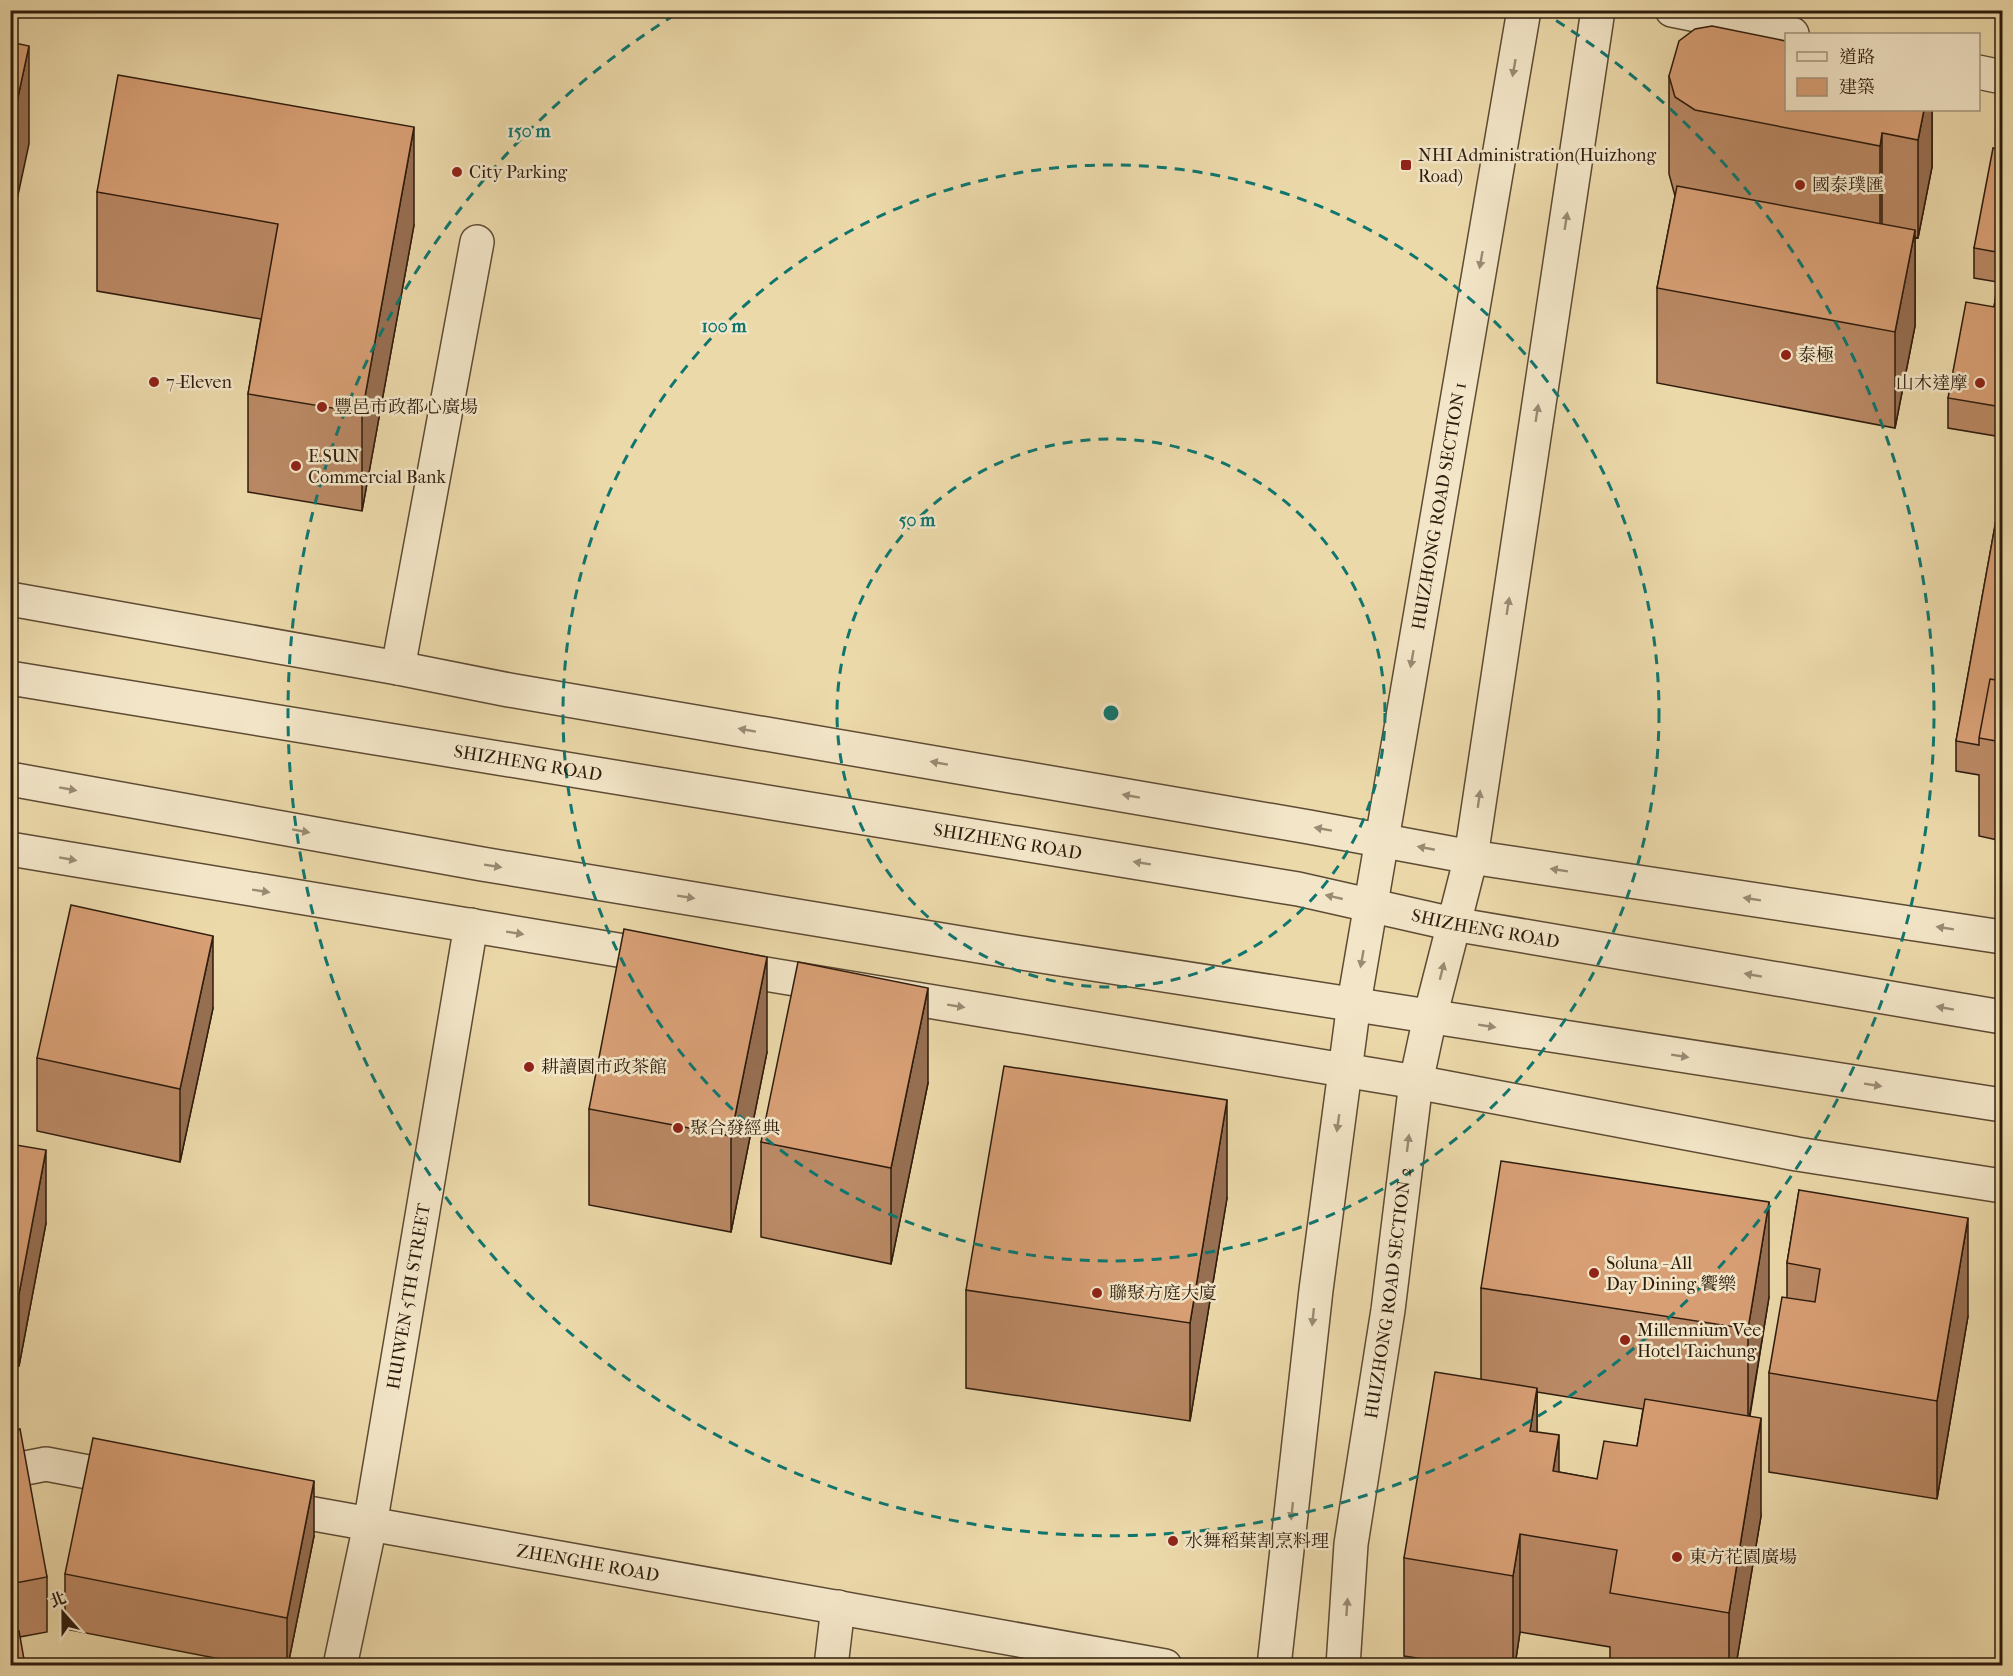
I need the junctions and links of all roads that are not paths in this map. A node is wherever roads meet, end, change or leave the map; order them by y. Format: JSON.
{"nodes":[{"id":1,"x":1524,"y":10,"type":"edge"},
{"id":2,"x":1598,"y":10,"type":"edge"},
{"id":3,"x":1672,"y":10,"type":"edge"},
{"id":4,"x":1787,"y":33,"type":"edge"},
{"id":5,"x":1980,"y":72,"type":"edge"},
{"id":6,"x":2002,"y":76,"type":"edge"},
{"id":7,"x":477,"y":242,"type":"dead end"},
{"id":8,"x":10,"y":599,"type":"edge"},
{"id":9,"x":398,"y":668,"type":"junction"},
{"id":10,"x":10,"y":678,"type":"edge"},
{"id":11,"x":10,"y":779,"type":"edge"},
{"id":12,"x":1381,"y":839,"type":"junction"},
{"id":13,"x":10,"y":849,"type":"edge"},
{"id":14,"x":1471,"y":857,"type":"junction"},
{"id":15,"x":1371,"y":906,"type":"junction"},
{"id":16,"x":1454,"y":924,"type":"junction"},
{"id":17,"x":471,"y":925,"type":"junction"},
{"id":18,"x":2002,"y":937,"type":"edge"},
{"id":19,"x":1354,"y":1003,"type":"junction"},
{"id":20,"x":1430,"y":1017,"type":"junction"},
{"id":21,"x":2002,"y":1017,"type":"edge"},
{"id":22,"x":1345,"y":1072,"type":"junction"},
{"id":23,"x":1416,"y":1082,"type":"junction"},
{"id":24,"x":2002,"y":1105,"type":"edge"},
{"id":25,"x":2002,"y":1186,"type":"edge"},
{"id":26,"x":10,"y":1471,"type":"edge"},
{"id":27,"x":162,"y":1486,"type":"edge"},
{"id":28,"x":243,"y":1501,"type":"edge"},
{"id":29,"x":370,"y":1525,"type":"junction"},
{"id":30,"x":838,"y":1607,"type":"junction"},
{"id":31,"x":340,"y":1665,"type":"edge"},
{"id":32,"x":831,"y":1665,"type":"edge"},
{"id":33,"x":1165,"y":1665,"type":"edge"},
{"id":34,"x":1274,"y":1665,"type":"edge"},
{"id":35,"x":1343,"y":1665,"type":"edge"}],
"edges":[{"from":1,"to":12,"type":"street","name":"HUIZHONG ROAD SECTION 1","one_way":true},
{"from":14,"to":2,"type":"street","one_way":true},
{"from":3,"to":4,"type":"street"},
{"from":5,"to":6,"type":"street"},
{"from":7,"to":9,"type":"street"},
{"from":8,"to":9,"type":"street"},
{"from":12,"to":9,"type":"street","one_way":true},
{"from":15,"to":10,"type":"street","name":"SHIZHENG ROAD","one_way":true},
{"from":11,"to":19,"type":"street","one_way":true},
{"from":14,"to":12,"type":"street","one_way":true},
{"from":12,"to":15,"type":"street","name":"HUIZHONG ROAD SECTION 1"},
{"from":13,"to":17,"type":"street","one_way":true},
{"from":14,"to":16,"type":"street"},
{"from":18,"to":14,"type":"street","one_way":true},
{"from":15,"to":16,"type":"street","name":"SHIZHENG ROAD"},
{"from":15,"to":19,"type":"street","name":"HUIZHONG ROAD SECTION 1","one_way":true},
{"from":20,"to":16,"type":"street","name":"HUIZHONG ROAD SECTION 2","one_way":true},
{"from":21,"to":16,"type":"street","name":"SHIZHENG ROAD","one_way":true},
{"from":17,"to":22,"type":"street","one_way":true},
{"from":17,"to":29,"type":"street","name":"HUIWEN 5TH STREET"},
{"from":19,"to":20,"type":"street"},
{"from":19,"to":22,"type":"street"},
{"from":20,"to":23,"type":"street","name":"HUIZHONG ROAD SECTION 2"},
{"from":20,"to":24,"type":"street","one_way":true},
{"from":22,"to":23,"type":"street"},
{"from":22,"to":34,"type":"street","one_way":true},
{"from":23,"to":25,"type":"street"},
{"from":35,"to":23,"type":"street","name":"HUIZHONG ROAD SECTION 2","one_way":true},
{"from":26,"to":27,"type":"street"},
{"from":28,"to":29,"type":"street","name":"ZHENGHE ROAD"},
{"from":29,"to":30,"type":"street","name":"ZHENGHE ROAD"},
{"from":29,"to":31,"type":"street","name":"HUIWEN 5TH STREET"},
{"from":30,"to":32,"type":"street"},
{"from":30,"to":33,"type":"street","name":"ZHENGHE ROAD"}]}
